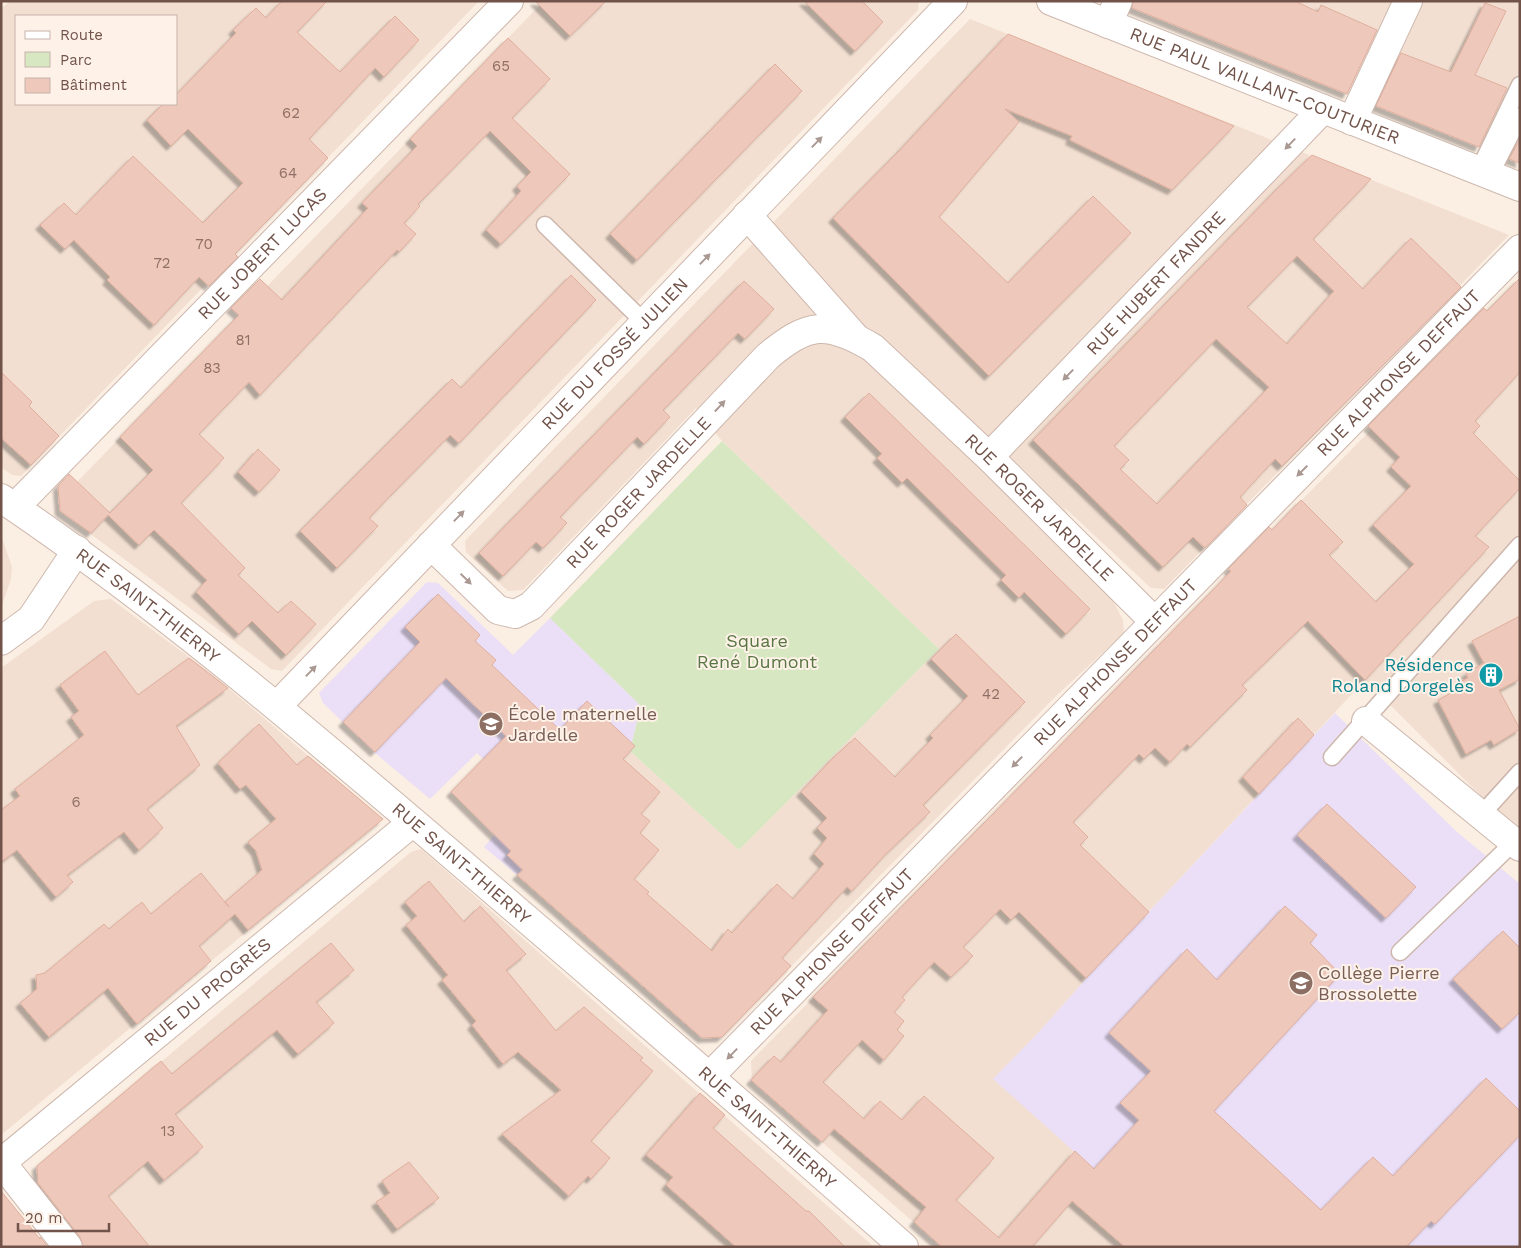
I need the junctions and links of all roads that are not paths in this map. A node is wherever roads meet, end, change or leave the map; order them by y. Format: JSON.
{"nodes":[{"id":1,"x":509,"y":1,"type":"edge"},
{"id":2,"x":952,"y":1,"type":"edge"},
{"id":3,"x":1051,"y":1,"type":"edge"},
{"id":4,"x":1408,"y":1,"type":"edge"},
{"id":5,"x":1113,"y":12,"type":"edge"},
{"id":6,"x":1520,"y":85,"type":"edge"},
{"id":7,"x":1324,"y":109,"type":"junction"},
{"id":8,"x":1520,"y":116,"type":"edge"},
{"id":9,"x":1352,"y":121,"type":"junction"},
{"id":10,"x":1484,"y":173,"type":"junction"},
{"id":11,"x":1520,"y":187,"type":"edge"},
{"id":12,"x":747,"y":215,"type":"junction"},
{"id":13,"x":544,"y":225,"type":"dead end"},
{"id":14,"x":1520,"y":249,"type":"edge"},
{"id":15,"x":644,"y":322,"type":"junction"},
{"id":16,"x":855,"y":337,"type":"junction"},
{"id":17,"x":989,"y":457,"type":"junction"},
{"id":18,"x":8,"y":503,"type":"edge"},
{"id":19,"x":431,"y":545,"type":"junction"},
{"id":20,"x":1520,"y":545,"type":"edge"},
{"id":21,"x":77,"y":550,"type":"junction"},
{"id":22,"x":1154,"y":621,"type":"junction"},
{"id":23,"x":1,"y":641,"type":"edge"},
{"id":24,"x":277,"y":706,"type":"junction"},
{"id":25,"x":1366,"y":721,"type":"junction"},
{"id":26,"x":1332,"y":757,"type":"dead end"},
{"id":27,"x":1520,"y":772,"type":"edge"},
{"id":28,"x":1481,"y":815,"type":"junction"},
{"id":29,"x":413,"y":822,"type":"junction"},
{"id":30,"x":1517,"y":845,"type":"edge"},
{"id":31,"x":1400,"y":952,"type":"dead end"},
{"id":32,"x":710,"y":1076,"type":"junction"},
{"id":33,"x":1,"y":1162,"type":"edge"},
{"id":34,"x":68,"y":1247,"type":"edge"},
{"id":35,"x":904,"y":1247,"type":"edge"}],
"edges":[{"from":1,"to":18,"type":"street","name":"RUE JOBERT LUCAS"},
{"from":12,"to":2,"type":"street","name":"RUE DU FOSSÉ JULIEN","one_way":true},
{"from":3,"to":5,"type":"street","name":"RUE PAUL VAILLANT-COUTURIER"},
{"from":4,"to":9,"type":"street"},
{"from":5,"to":7,"type":"street","name":"RUE PAUL VAILLANT-COUTURIER"},
{"from":6,"to":10,"type":"lane"},
{"from":7,"to":9,"type":"street","name":"RUE PAUL VAILLANT-COUTURIER"},
{"from":7,"to":17,"type":"street","name":"RUE HUBERT FANDRE","one_way":true},
{"from":8,"to":10,"type":"lane"},
{"from":9,"to":10,"type":"street","name":"RUE PAUL VAILLANT-COUTURIER"},
{"from":10,"to":11,"type":"street","name":"RUE PAUL VAILLANT-COUTURIER"},
{"from":15,"to":12,"type":"street","name":"RUE DU FOSSÉ JULIEN","one_way":true},
{"from":12,"to":16,"type":"street","name":"RUE ROGER JARDELLE"},
{"from":13,"to":15,"type":"lane"},
{"from":14,"to":22,"type":"street","name":"RUE ALPHONSE DEFFAUT","one_way":true},
{"from":19,"to":15,"type":"street","name":"RUE DU FOSSÉ JULIEN","one_way":true},
{"from":16,"to":17,"type":"street","name":"RUE ROGER JARDELLE"},
{"from":19,"to":16,"type":"street","name":"RUE ROGER JARDELLE","one_way":true},
{"from":17,"to":22,"type":"street","name":"RUE ROGER JARDELLE"},
{"from":18,"to":21,"type":"street","name":"RUE SAINT-THIERRY"},
{"from":24,"to":19,"type":"street","name":"RUE DU FOSSÉ JULIEN","one_way":true},
{"from":20,"to":25,"type":"lane"},
{"from":21,"to":23,"type":"street"},
{"from":21,"to":24,"type":"street","name":"RUE SAINT-THIERRY"},
{"from":22,"to":32,"type":"street","name":"RUE ALPHONSE DEFFAUT","one_way":true},
{"from":24,"to":29,"type":"street","name":"RUE SAINT-THIERRY"},
{"from":25,"to":26,"type":"lane"},
{"from":25,"to":28,"type":"street"},
{"from":27,"to":28,"type":"lane"},
{"from":28,"to":30,"type":"street"},
{"from":29,"to":32,"type":"street","name":"RUE SAINT-THIERRY"},
{"from":29,"to":33,"type":"street","name":"RUE DU PROGRÈS"},
{"from":30,"to":31,"type":"lane"},
{"from":32,"to":35,"type":"street","name":"RUE SAINT-THIERRY"},
{"from":33,"to":34,"type":"street"}]}
